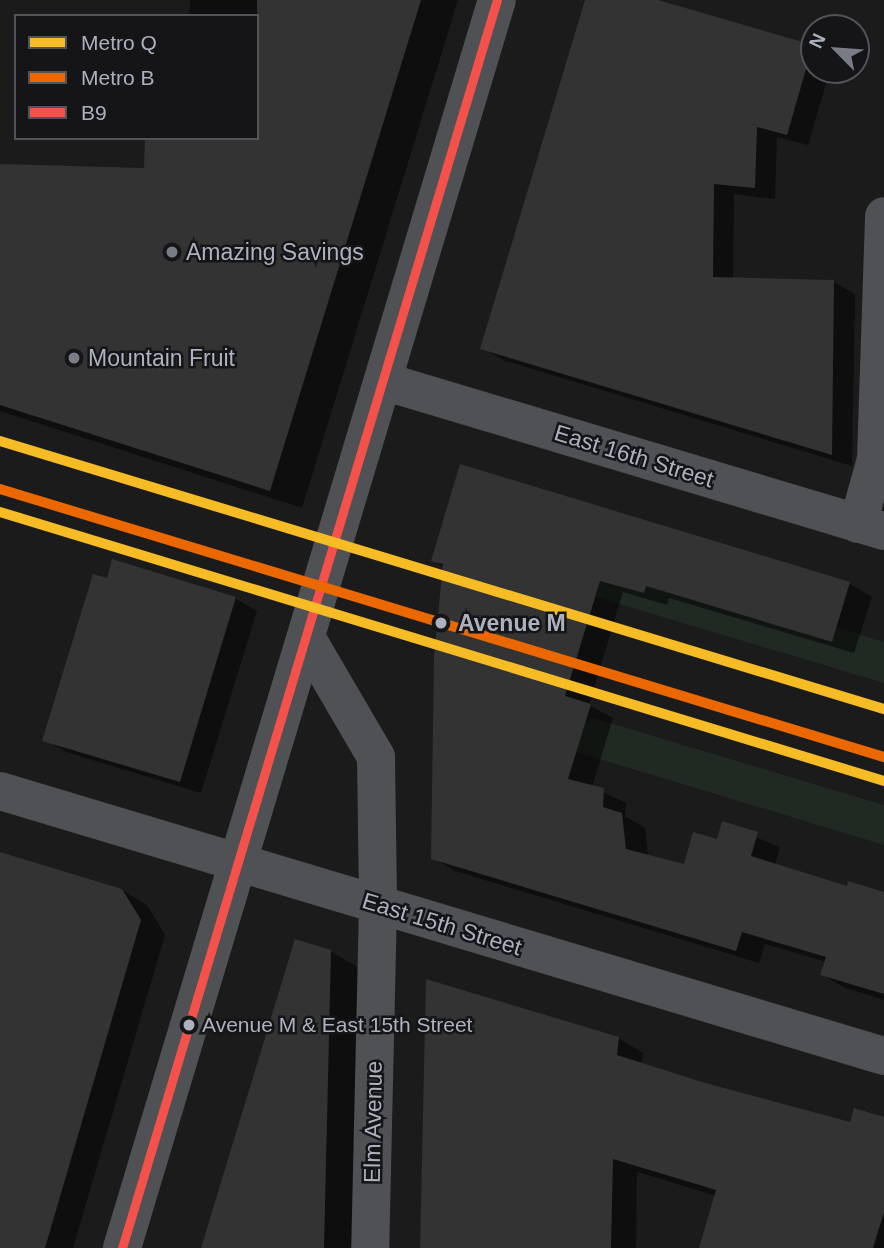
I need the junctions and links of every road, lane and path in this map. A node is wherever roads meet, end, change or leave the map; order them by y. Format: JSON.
{"nodes":[{"id":1,"x":497,"y":0,"type":"edge"},
{"id":2,"x":884,"y":216,"type":"edge"},
{"id":3,"x":383,"y":381,"type":"junction"},
{"id":4,"x":871,"y":528,"type":"edge"},
{"id":5,"x":306,"y":637,"type":"junction"},
{"id":6,"x":0,"y":790,"type":"edge"},
{"id":7,"x":239,"y":862,"type":"junction"},
{"id":8,"x":379,"y":905,"type":"junction"},
{"id":9,"x":884,"y":1056,"type":"edge"},
{"id":10,"x":122,"y":1248,"type":"edge"},
{"id":11,"x":370,"y":1248,"type":"edge"}],
"edges":[{"from":1,"to":3,"type":"street"},
{"from":2,"to":4,"type":"street"},
{"from":3,"to":4,"type":"street","name":"East 16th Street"},
{"from":3,"to":5,"type":"street"},
{"from":5,"to":7,"type":"street"},
{"from":5,"to":8,"type":"street","name":"Elm Avenue"},
{"from":6,"to":7,"type":"street","name":"East 15th Street"},
{"from":7,"to":8,"type":"street","name":"East 15th Street"},
{"from":7,"to":10,"type":"street"},
{"from":8,"to":9,"type":"street","name":"East 15th Street"},
{"from":8,"to":11,"type":"street","name":"Elm Avenue"}]}
